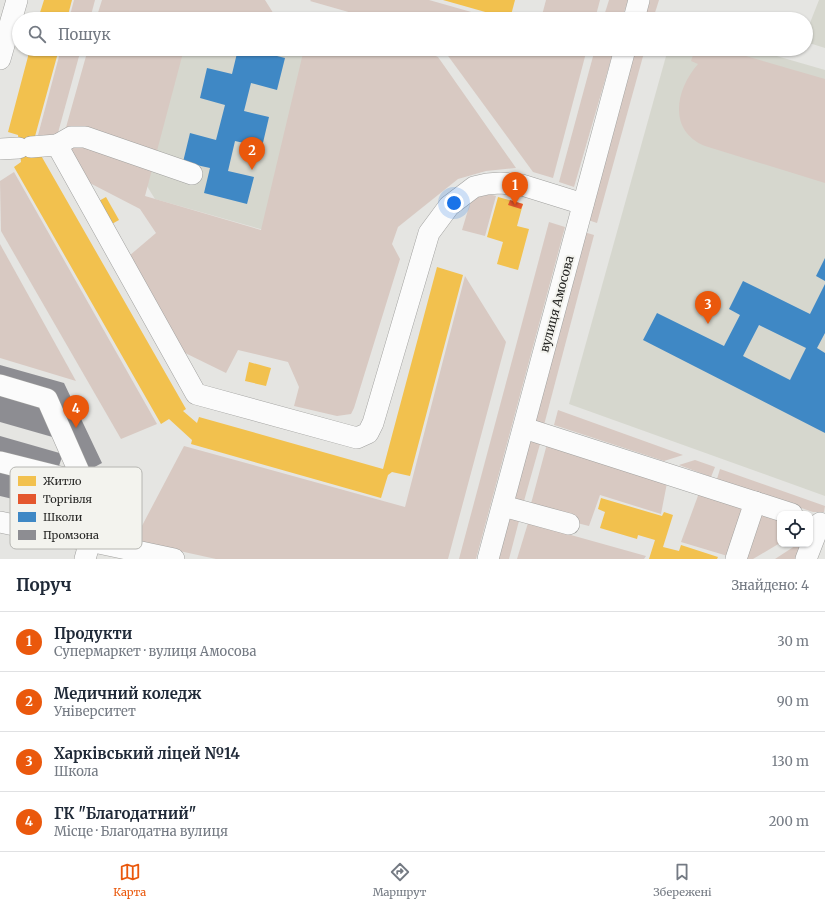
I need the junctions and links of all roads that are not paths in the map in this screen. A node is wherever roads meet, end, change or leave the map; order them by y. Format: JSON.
{"nodes":[{"id":1,"x":17,"y":0,"type":"edge"},
{"id":2,"x":639,"y":0,"type":"edge"},
{"id":3,"x":14,"y":12,"type":"edge"},
{"id":4,"x":636,"y":12,"type":"edge"},
{"id":5,"x":12,"y":17,"type":"edge"},
{"id":6,"x":624,"y":56,"type":"edge"},
{"id":7,"x":0,"y":59,"type":"edge"},
{"id":8,"x":57,"y":145,"type":"junction"},
{"id":9,"x":17,"y":148,"type":"edge"},
{"id":10,"x":192,"y":174,"type":"dead end"},
{"id":11,"x":583,"y":204,"type":"junction"},
{"id":12,"x":0,"y":385,"type":"edge"},
{"id":13,"x":524,"y":428,"type":"junction"},
{"id":14,"x":0,"y":462,"type":"edge"},
{"id":15,"x":20,"y":467,"type":"edge"},
{"id":16,"x":77,"y":467,"type":"edge"},
{"id":17,"x":755,"y":502,"type":"junction"},
{"id":18,"x":503,"y":506,"type":"junction"},
{"id":19,"x":783,"y":511,"type":"edge"},
{"id":20,"x":818,"y":521,"type":"edge"},
{"id":21,"x":0,"y":522,"type":"edge"},
{"id":22,"x":569,"y":524,"type":"dead end"},
{"id":23,"x":10,"y":525,"type":"edge"},
{"id":24,"x":87,"y":550,"type":"edge"},
{"id":25,"x":174,"y":559,"type":"edge"},
{"id":26,"x":488,"y":559,"type":"edge"},
{"id":27,"x":736,"y":559,"type":"edge"},
{"id":28,"x":806,"y":559,"type":"edge"}],
"edges":[{"from":1,"to":3,"type":"street"},
{"from":2,"to":4,"type":"street"},
{"from":5,"to":7,"type":"street"},
{"from":6,"to":11,"type":"street","name":"вулиця Амосова"},
{"from":8,"to":9,"type":"street"},
{"from":8,"to":10,"type":"street"},
{"from":8,"to":11,"type":"street"},
{"from":11,"to":13,"type":"street","name":"вулиця Амосова"},
{"from":12,"to":16,"type":"street"},
{"from":13,"to":17,"type":"street"},
{"from":13,"to":18,"type":"street","name":"вулиця Амосова"},
{"from":14,"to":15,"type":"street"},
{"from":17,"to":19,"type":"street"},
{"from":17,"to":27,"type":"street"},
{"from":18,"to":22,"type":"street"},
{"from":18,"to":26,"type":"street","name":"вулиця Амосова"},
{"from":20,"to":28,"type":"street"},
{"from":21,"to":23,"type":"street"},
{"from":24,"to":25,"type":"street"}]}
